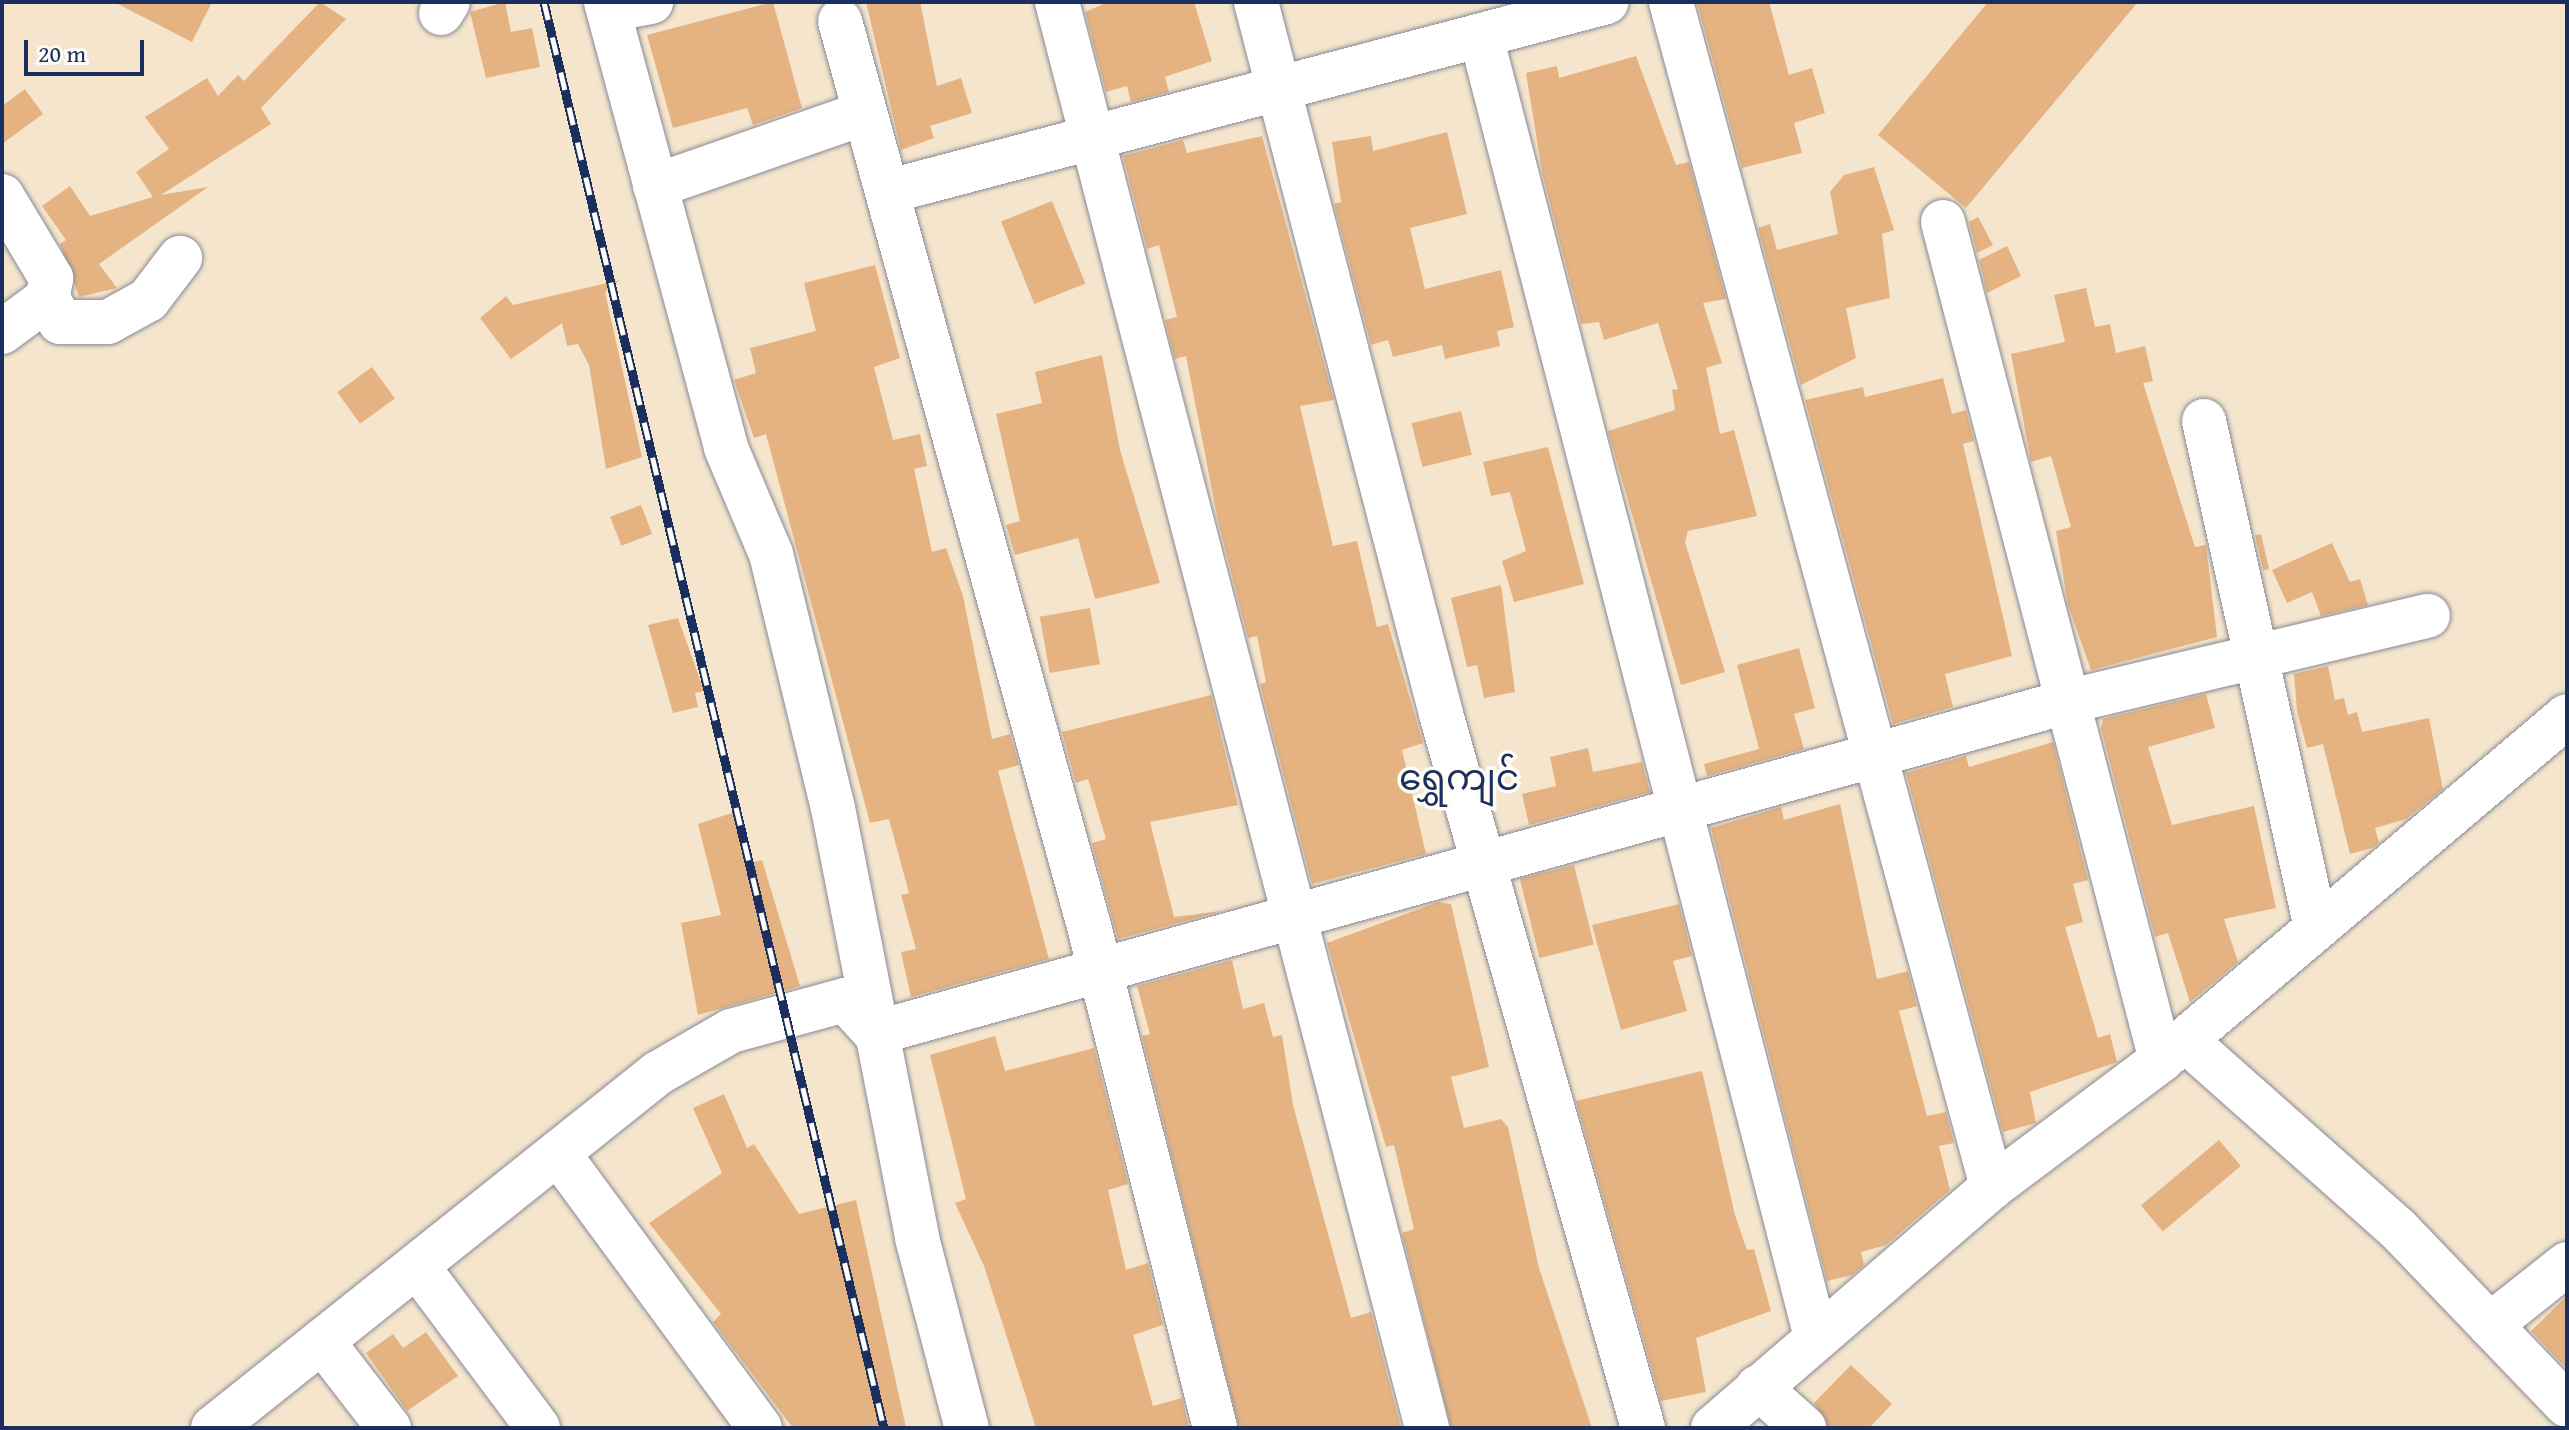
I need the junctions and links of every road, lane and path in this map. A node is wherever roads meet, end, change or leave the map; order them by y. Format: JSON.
{"nodes":[{"id":1,"x":651,"y":2,"type":"edge"},
{"id":2,"x":1057,"y":2,"type":"edge"},
{"id":3,"x":1256,"y":2,"type":"edge"},
{"id":4,"x":1607,"y":2,"type":"edge"},
{"id":5,"x":1671,"y":2,"type":"edge"},
{"id":6,"x":608,"y":6,"type":"edge"},
{"id":7,"x":840,"y":21,"type":"dead end"},
{"id":8,"x":1482,"y":40,"type":"junction"},
{"id":9,"x":1282,"y":86,"type":"junction"},
{"id":10,"x":865,"y":113,"type":"junction"},
{"id":11,"x":1094,"y":139,"type":"junction"},
{"id":12,"x":655,"y":186,"type":"junction"},
{"id":13,"x":890,"y":191,"type":"junction"},
{"id":14,"x":2,"y":196,"type":"edge"},
{"id":15,"x":1943,"y":222,"type":"dead end"},
{"id":16,"x":180,"y":258,"type":"dead end"},
{"id":17,"x":48,"y":298,"type":"junction"},
{"id":18,"x":2,"y":332,"type":"edge"},
{"id":19,"x":2204,"y":421,"type":"dead end"},
{"id":20,"x":2428,"y":616,"type":"dead end"},
{"id":21,"x":2251,"y":655,"type":"junction"},
{"id":22,"x":2066,"y":702,"type":"junction"},
{"id":23,"x":2567,"y":716,"type":"edge"},
{"id":24,"x":1879,"y":755,"type":"junction"},
{"id":25,"x":1677,"y":809,"type":"junction"},
{"id":26,"x":1487,"y":864,"type":"junction"},
{"id":27,"x":1294,"y":917,"type":"junction"},
{"id":28,"x":2316,"y":928,"type":"junction"},
{"id":29,"x":1100,"y":969,"type":"junction"},
{"id":30,"x":875,"y":1033,"type":"junction"},
{"id":31,"x":2173,"y":1050,"type":"junction"},
{"id":32,"x":558,"y":1153,"type":"junction"},
{"id":33,"x":1992,"y":1187,"type":"junction"},
{"id":34,"x":2567,"y":1264,"type":"edge"},
{"id":35,"x":417,"y":1266,"type":"junction"},
{"id":36,"x":2490,"y":1325,"type":"junction"},
{"id":37,"x":1816,"y":1337,"type":"junction"},
{"id":38,"x":322,"y":1341,"type":"junction"},
{"id":39,"x":1758,"y":1387,"type":"junction"},
{"id":40,"x":2567,"y":1405,"type":"edge"},
{"id":41,"x":213,"y":1428,"type":"edge"},
{"id":42,"x":389,"y":1428,"type":"edge"},
{"id":43,"x":538,"y":1428,"type":"edge"},
{"id":44,"x":760,"y":1428,"type":"edge"},
{"id":45,"x":967,"y":1428,"type":"edge"},
{"id":46,"x":1215,"y":1428,"type":"edge"},
{"id":47,"x":1427,"y":1428,"type":"edge"},
{"id":48,"x":1643,"y":1428,"type":"edge"},
{"id":49,"x":1713,"y":1428,"type":"edge"},
{"id":50,"x":1804,"y":1428,"type":"edge"}],
"edges":[{"from":1,"to":6,"type":"street"},
{"from":2,"to":11,"type":"street"},
{"from":3,"to":9,"type":"street"},
{"from":4,"to":8,"type":"street"},
{"from":5,"to":24,"type":"street"},
{"from":6,"to":12,"type":"street"},
{"from":7,"to":10,"type":"street"},
{"from":8,"to":9,"type":"street"},
{"from":8,"to":25,"type":"street"},
{"from":9,"to":11,"type":"street"},
{"from":9,"to":26,"type":"street"},
{"from":10,"to":12,"type":"street"},
{"from":10,"to":13,"type":"street"},
{"from":11,"to":13,"type":"street"},
{"from":11,"to":27,"type":"street"},
{"from":12,"to":30,"type":"street"},
{"from":13,"to":29,"type":"street"},
{"from":14,"to":17,"type":"street"},
{"from":15,"to":22,"type":"street"},
{"from":16,"to":17,"type":"street"},
{"from":17,"to":18,"type":"street"},
{"from":19,"to":21,"type":"street"},
{"from":20,"to":21,"type":"street"},
{"from":21,"to":22,"type":"street"},
{"from":21,"to":28,"type":"street"},
{"from":22,"to":24,"type":"street"},
{"from":22,"to":31,"type":"street"},
{"from":23,"to":28,"type":"street"},
{"from":24,"to":25,"type":"street"},
{"from":24,"to":33,"type":"street"},
{"from":25,"to":26,"type":"street"},
{"from":25,"to":37,"type":"street"},
{"from":26,"to":27,"type":"street"},
{"from":26,"to":48,"type":"street"},
{"from":27,"to":29,"type":"street"},
{"from":27,"to":47,"type":"street"},
{"from":28,"to":31,"type":"street"},
{"from":29,"to":30,"type":"street"},
{"from":29,"to":46,"type":"street"},
{"from":30,"to":32,"type":"street"},
{"from":30,"to":45,"type":"street"},
{"from":31,"to":33,"type":"street"},
{"from":31,"to":36,"type":"street"},
{"from":32,"to":35,"type":"street"},
{"from":32,"to":44,"type":"street"},
{"from":33,"to":37,"type":"street"},
{"from":34,"to":36,"type":"street"},
{"from":35,"to":38,"type":"street"},
{"from":35,"to":43,"type":"street"},
{"from":36,"to":40,"type":"street"},
{"from":37,"to":39,"type":"street"},
{"from":38,"to":41,"type":"street"},
{"from":38,"to":42,"type":"street"},
{"from":39,"to":49,"type":"street"},
{"from":39,"to":50,"type":"street"}]}
